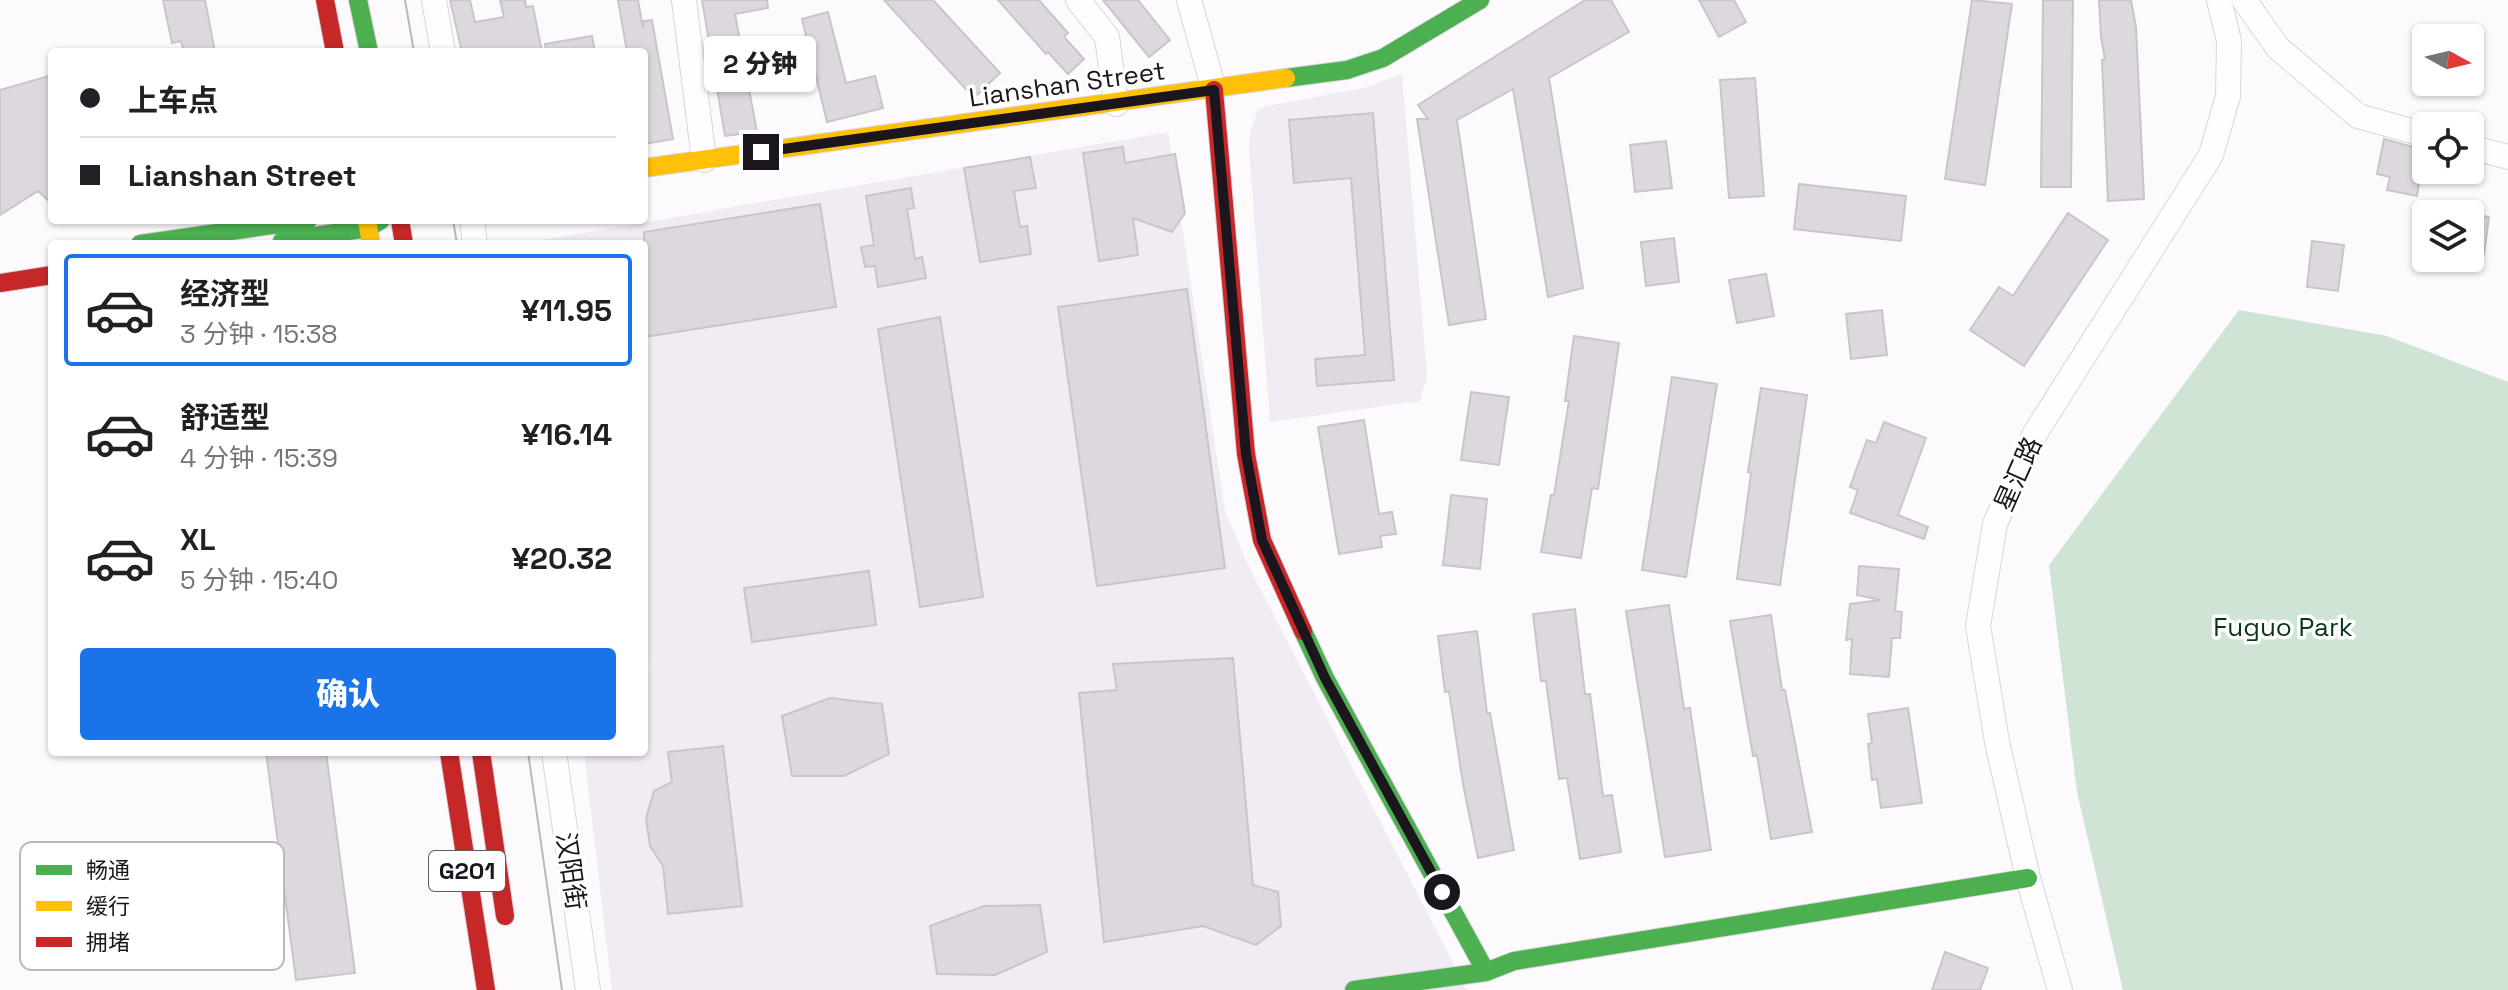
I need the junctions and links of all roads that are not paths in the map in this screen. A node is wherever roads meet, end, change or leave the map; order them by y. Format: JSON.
{"nodes":[{"id":1,"x":325,"y":0,"type":"edge"},
{"id":2,"x":358,"y":0,"type":"edge"},
{"id":3,"x":434,"y":0,"type":"edge"},
{"id":4,"x":684,"y":0,"type":"edge"},
{"id":5,"x":1078,"y":0,"type":"edge"},
{"id":6,"x":1189,"y":0,"type":"edge"},
{"id":7,"x":1480,"y":0,"type":"edge"},
{"id":8,"x":2219,"y":0,"type":"edge"},
{"id":9,"x":2244,"y":0,"type":"edge"},
{"id":10,"x":334,"y":48,"type":"edge"},
{"id":11,"x":368,"y":48,"type":"edge"},
{"id":12,"x":442,"y":48,"type":"edge"},
{"id":13,"x":1214,"y":90,"type":"junction"},
{"id":14,"x":1116,"y":104,"type":"junction"},
{"id":15,"x":2412,"y":131,"type":"edge"},
{"id":16,"x":2484,"y":150,"type":"edge"},
{"id":17,"x":2505,"y":155,"type":"edge"},
{"id":18,"x":704,"y":160,"type":"junction"},
{"id":19,"x":648,"y":167,"type":"edge"},
{"id":20,"x":280,"y":224,"type":"edge"},
{"id":21,"x":372,"y":228,"type":"edge"},
{"id":22,"x":168,"y":240,"type":"edge"},
{"id":23,"x":289,"y":240,"type":"edge"},
{"id":24,"x":48,"y":257,"type":"edge"},
{"id":25,"x":26,"y":260,"type":"dead end"},
{"id":26,"x":48,"y":276,"type":"edge"},
{"id":27,"x":0,"y":283,"type":"edge"},
{"id":28,"x":450,"y":756,"type":"edge"},
{"id":29,"x":482,"y":756,"type":"edge"},
{"id":30,"x":555,"y":756,"type":"edge"},
{"id":31,"x":2028,"y":878,"type":"junction"},
{"id":32,"x":507,"y":930,"type":"dead end"},
{"id":33,"x":1486,"y":972,"type":"junction"},
{"id":34,"x":486,"y":990,"type":"edge"},
{"id":35,"x":588,"y":990,"type":"edge"},
{"id":36,"x":1354,"y":990,"type":"edge"},
{"id":37,"x":2060,"y":990,"type":"edge"}],
"edges":[{"from":1,"to":10,"type":"main road"},
{"from":2,"to":11,"type":"main road"},
{"from":3,"to":12,"type":"street"},
{"from":4,"to":18,"type":"street"},
{"from":5,"to":14,"type":"street"},
{"from":6,"to":13,"type":"street"},
{"from":7,"to":13,"type":"main road","name":"Lianshan Street"},
{"from":8,"to":31,"type":"street","name":"星汇路"},
{"from":9,"to":15,"type":"street"},
{"from":13,"to":14,"type":"main road","name":"Lianshan Street"},
{"from":13,"to":33,"type":"main road"},
{"from":14,"to":18,"type":"main road","name":"Lianshan Street"},
{"from":16,"to":17,"type":"street"},
{"from":18,"to":19,"type":"main road","name":"Lianshan Street"},
{"from":20,"to":22,"type":"main road"},
{"from":21,"to":23,"type":"main road"},
{"from":24,"to":25,"type":"main road"},
{"from":26,"to":27,"type":"main road"},
{"from":28,"to":34,"type":"main road","number":"G201"},
{"from":29,"to":32,"type":"main road","number":"G201"},
{"from":30,"to":35,"type":"street","name":"汉阳街"},
{"from":31,"to":33,"type":"main road"},
{"from":31,"to":37,"type":"street","name":"星汇路"},
{"from":33,"to":36,"type":"main road"}]}
